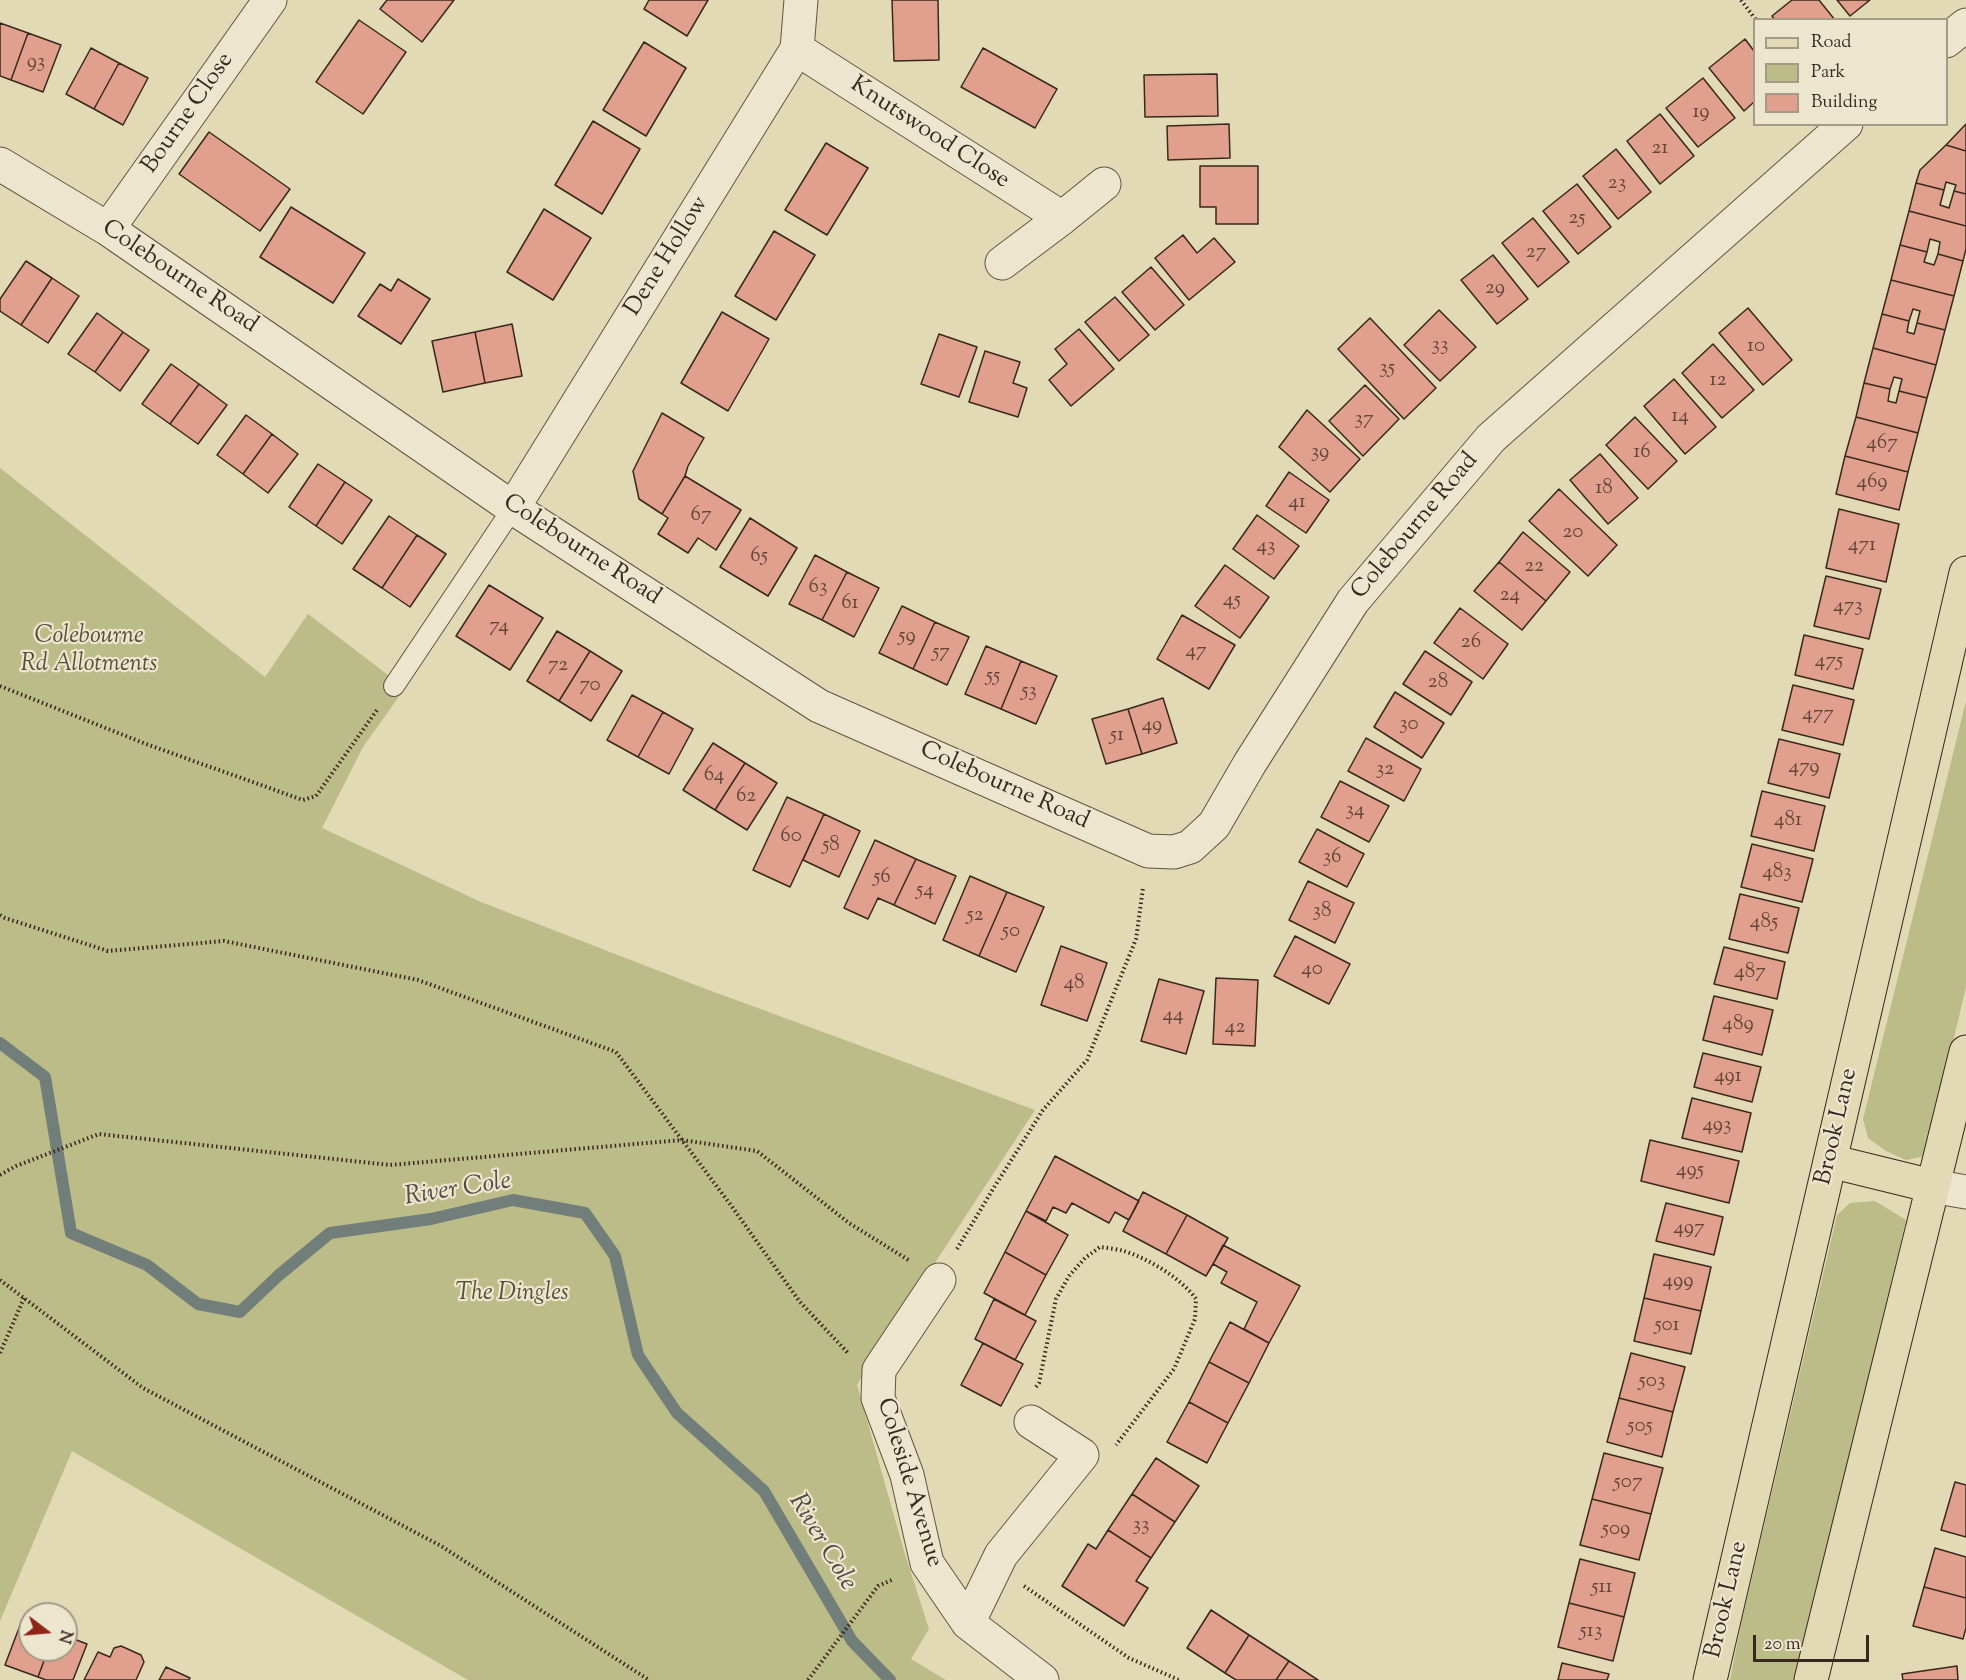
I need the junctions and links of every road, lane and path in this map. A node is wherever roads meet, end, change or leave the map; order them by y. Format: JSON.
{"nodes":[{"id":1,"x":270,"y":0,"type":"edge"},
{"id":2,"x":801,"y":0,"type":"edge"},
{"id":3,"x":1741,"y":0,"type":"edge"},
{"id":4,"x":1754,"y":18,"type":"edge"},
{"id":5,"x":1966,"y":25,"type":"edge"},
{"id":6,"x":1948,"y":40,"type":"edge"},
{"id":7,"x":797,"y":49,"type":"junction"},
{"id":8,"x":1844,"y":126,"type":"edge"},
{"id":9,"x":0,"y":164,"type":"edge"},
{"id":10,"x":1104,"y":184,"type":"dead end"},
{"id":11,"x":1062,"y":218,"type":"junction"},
{"id":12,"x":108,"y":229,"type":"junction"},
{"id":13,"x":1002,"y":263,"type":"dead end"},
{"id":14,"x":513,"y":508,"type":"junction"},
{"id":15,"x":1966,"y":573,"type":"edge"},
{"id":16,"x":0,"y":686,"type":"edge"},
{"id":17,"x":394,"y":686,"type":"joint"},
{"id":18,"x":1148,"y":851,"type":"junction"},
{"id":19,"x":0,"y":915,"type":"edge"},
{"id":20,"x":1966,"y":1052,"type":"edge"},
{"id":21,"x":682,"y":1140,"type":"junction"},
{"id":22,"x":1830,"y":1161,"type":"junction"},
{"id":23,"x":0,"y":1175,"type":"edge"},
{"id":24,"x":1932,"y":1186,"type":"junction"},
{"id":25,"x":1966,"y":1191,"type":"edge"},
{"id":26,"x":0,"y":1280,"type":"edge"},
{"id":27,"x":939,"y":1280,"type":"junction"},
{"id":28,"x":24,"y":1298,"type":"junction"},
{"id":29,"x":0,"y":1353,"type":"edge"},
{"id":30,"x":878,"y":1398,"type":"junction"},
{"id":31,"x":1031,"y":1422,"type":"joint"},
{"id":32,"x":1082,"y":1455,"type":"junction"},
{"id":33,"x":996,"y":1566,"type":"junction"},
{"id":34,"x":878,"y":1586,"type":"dead end"},
{"id":35,"x":968,"y":1623,"type":"junction"},
{"id":36,"x":649,"y":1680,"type":"edge"},
{"id":37,"x":808,"y":1680,"type":"edge"},
{"id":38,"x":1042,"y":1680,"type":"edge"},
{"id":39,"x":1179,"y":1680,"type":"edge"},
{"id":40,"x":1710,"y":1680,"type":"edge"},
{"id":41,"x":1811,"y":1680,"type":"edge"}],
"edges":[{"from":1,"to":12,"type":"street","name":"Bourne Close"},
{"from":2,"to":7,"type":"street","name":"Dene Hollow"},
{"from":3,"to":4,"type":"path"},
{"from":5,"to":6,"type":"street"},
{"from":7,"to":11,"type":"street","name":"Knutswood Close"},
{"from":7,"to":14,"type":"street","name":"Dene Hollow"},
{"from":8,"to":18,"type":"street","name":"Colebourne Road"},
{"from":9,"to":12,"type":"street","name":"Colebourne Road"},
{"from":10,"to":11,"type":"street"},
{"from":11,"to":13,"type":"street"},
{"from":12,"to":14,"type":"street","name":"Colebourne Road"},
{"from":14,"to":17,"type":"lane"},
{"from":14,"to":18,"type":"street","name":"Colebourne Road"},
{"from":15,"to":22,"type":"main road","name":"Brook Lane"},
{"from":16,"to":17,"type":"path"},
{"from":18,"to":27,"type":"path"},
{"from":19,"to":21,"type":"path"},
{"from":20,"to":24,"type":"main road"},
{"from":21,"to":23,"type":"path"},
{"from":21,"to":27,"type":"path"},
{"from":21,"to":30,"type":"path"},
{"from":22,"to":24,"type":"main road"},
{"from":22,"to":40,"type":"main road","name":"Brook Lane"},
{"from":24,"to":25,"type":"street"},
{"from":24,"to":41,"type":"main road"},
{"from":26,"to":28,"type":"path"},
{"from":27,"to":30,"type":"street","name":"Coleside Avenue"},
{"from":28,"to":29,"type":"path"},
{"from":28,"to":36,"type":"path"},
{"from":30,"to":35,"type":"street","name":"Coleside Avenue"},
{"from":31,"to":32,"type":"street"},
{"from":31,"to":32,"type":"path"},
{"from":32,"to":33,"type":"street"},
{"from":33,"to":35,"type":"street"},
{"from":33,"to":39,"type":"path"},
{"from":34,"to":37,"type":"path"},
{"from":35,"to":38,"type":"street","name":"Coleside Avenue"}]}
